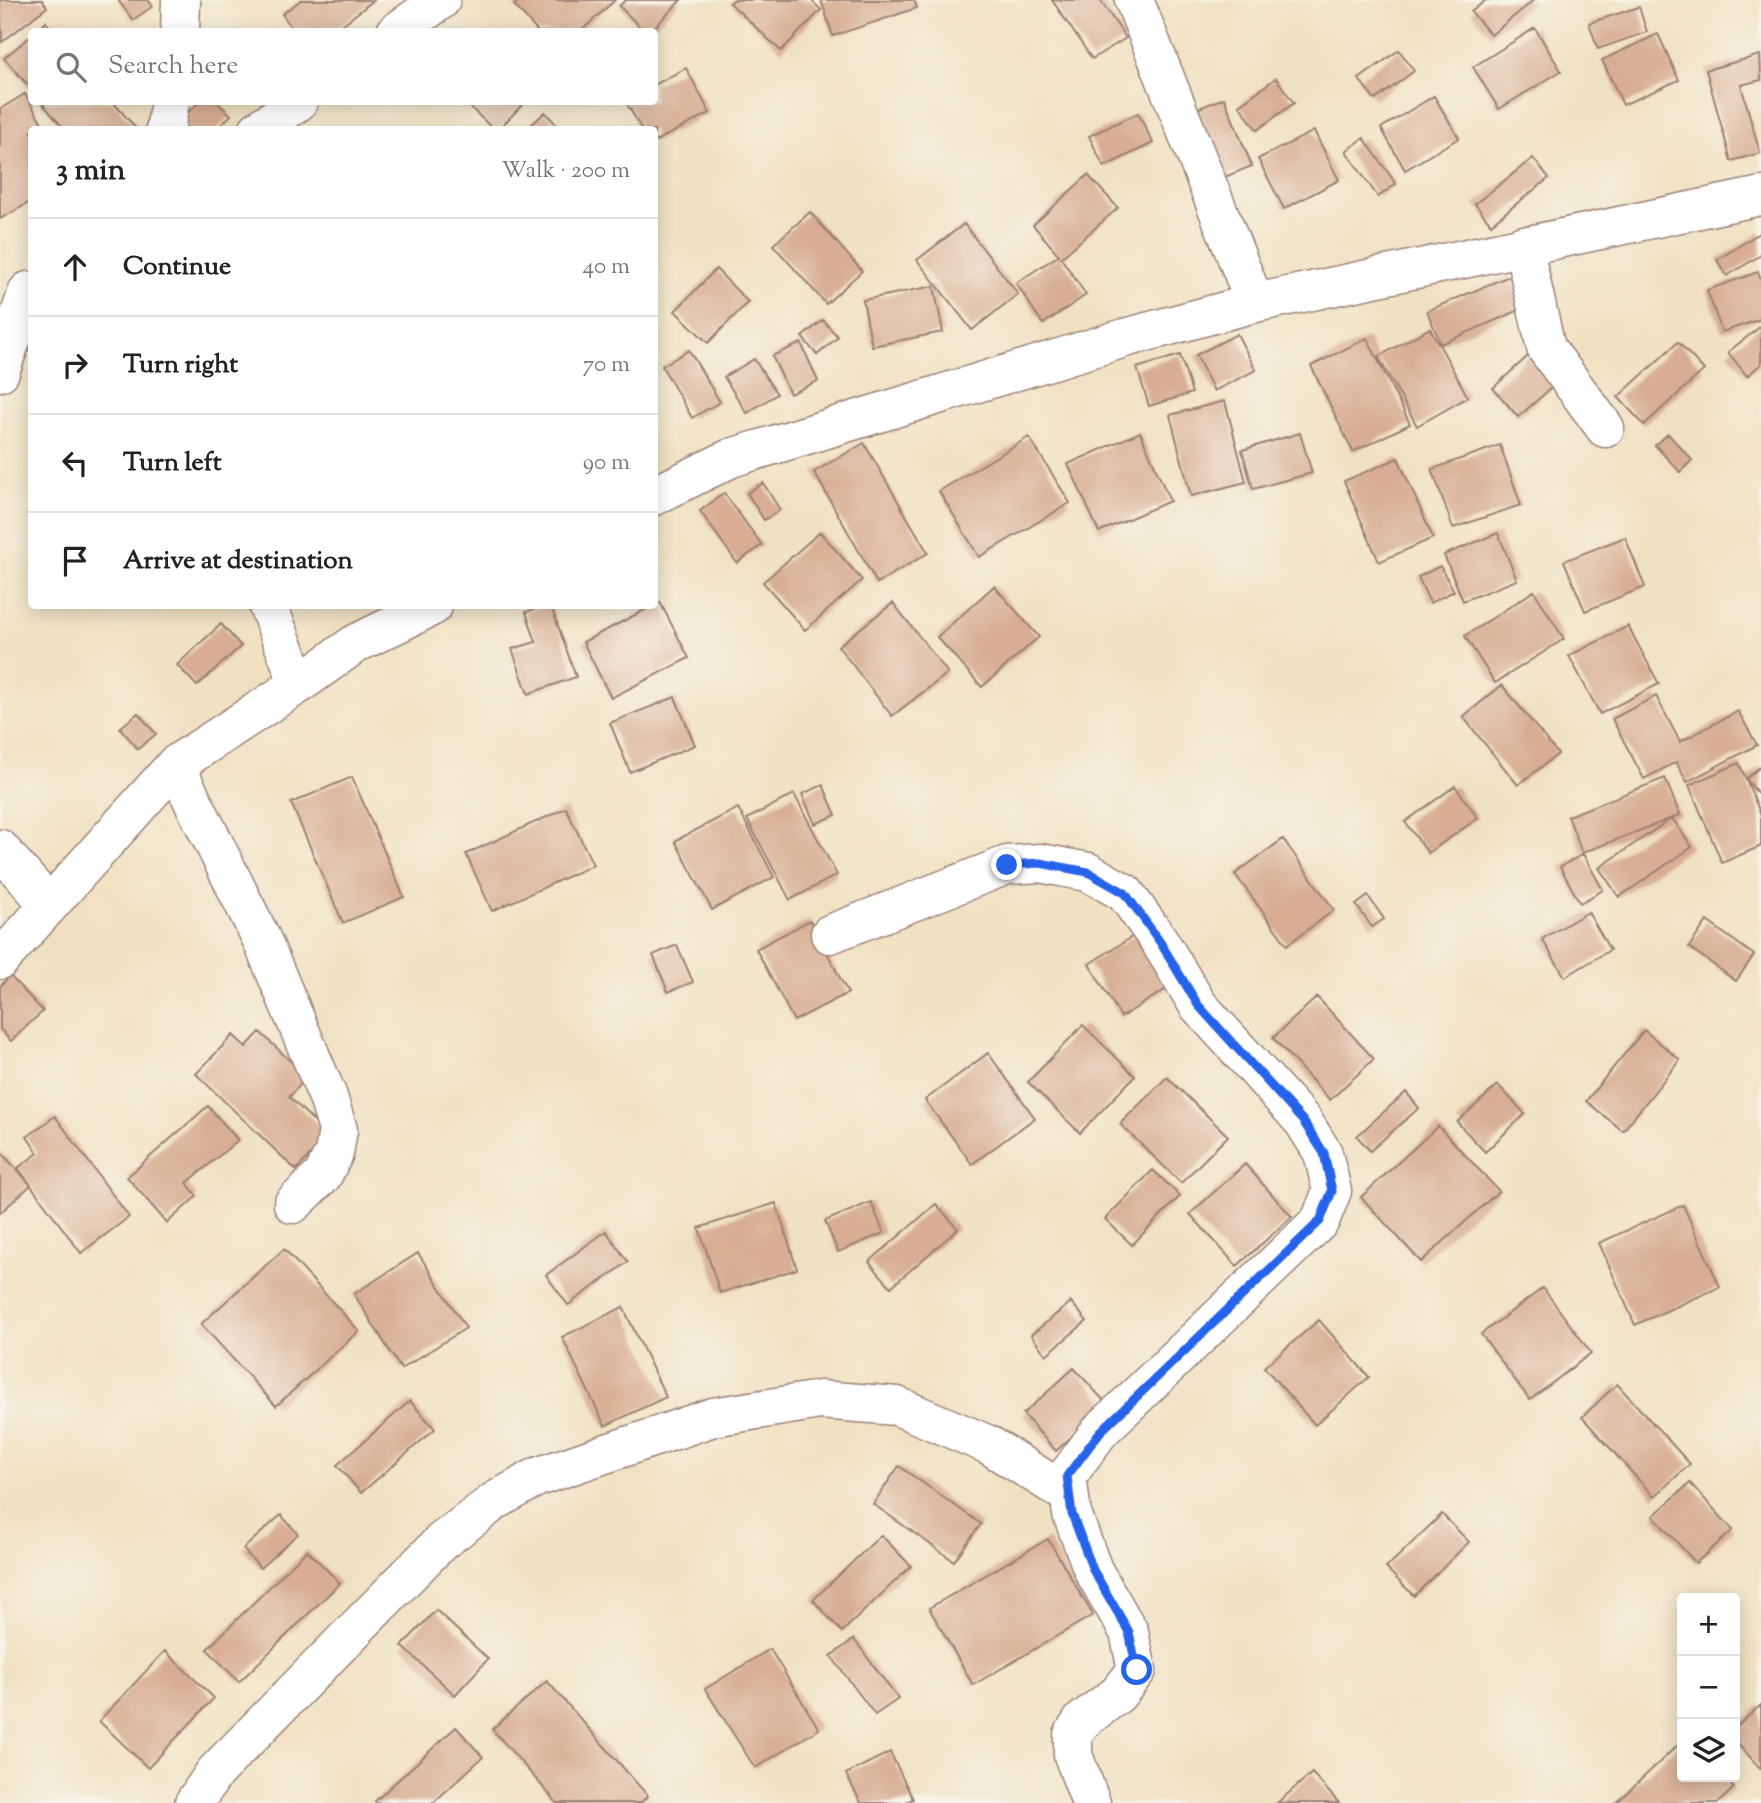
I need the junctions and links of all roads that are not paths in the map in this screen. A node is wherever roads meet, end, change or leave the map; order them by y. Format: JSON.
{"nodes":[{"id":1,"x":181,"y":0,"type":"edge"},
{"id":2,"x":441,"y":0,"type":"edge"},
{"id":3,"x":1134,"y":0,"type":"edge"},
{"id":4,"x":180,"y":28,"type":"edge"},
{"id":5,"x":402,"y":28,"type":"edge"},
{"id":6,"x":169,"y":105,"type":"edge"},
{"id":7,"x":294,"y":105,"type":"edge"},
{"id":8,"x":166,"y":126,"type":"edge"},
{"id":9,"x":264,"y":126,"type":"edge"},
{"id":10,"x":1761,"y":196,"type":"edge"},
{"id":11,"x":1523,"y":245,"type":"junction"},
{"id":12,"x":20,"y":296,"type":"edge"},
{"id":13,"x":1255,"y":303,"type":"junction"},
{"id":14,"x":0,"y":372,"type":"edge"},
{"id":15,"x":1605,"y":428,"type":"dead end"},
{"id":16,"x":658,"y":494,"type":"edge"},
{"id":17,"x":269,"y":609,"type":"edge"},
{"id":18,"x":427,"y":609,"type":"edge"},
{"id":19,"x":299,"y":684,"type":"junction"},
{"id":20,"x":175,"y":765,"type":"junction"},
{"id":21,"x":0,"y":849,"type":"edge"},
{"id":22,"x":49,"y":905,"type":"junction"},
{"id":23,"x":830,"y":934,"type":"dead end"},
{"id":24,"x":0,"y":960,"type":"edge"},
{"id":25,"x":293,"y":1204,"type":"dead end"},
{"id":26,"x":1069,"y":1495,"type":"junction"},
{"id":27,"x":194,"y":1803,"type":"edge"},
{"id":28,"x":1091,"y":1803,"type":"edge"}],
"edges":[{"from":1,"to":4,"type":"street"},
{"from":2,"to":5,"type":"street"},
{"from":3,"to":13,"type":"street"},
{"from":6,"to":8,"type":"street"},
{"from":7,"to":9,"type":"street"},
{"from":10,"to":11,"type":"street"},
{"from":11,"to":13,"type":"street"},
{"from":11,"to":15,"type":"street"},
{"from":12,"to":14,"type":"street"},
{"from":13,"to":16,"type":"street"},
{"from":17,"to":19,"type":"street"},
{"from":18,"to":19,"type":"street"},
{"from":19,"to":20,"type":"street"},
{"from":20,"to":22,"type":"street"},
{"from":20,"to":25,"type":"street"},
{"from":21,"to":22,"type":"street"},
{"from":22,"to":24,"type":"street"},
{"from":23,"to":26,"type":"street"},
{"from":26,"to":27,"type":"street"},
{"from":26,"to":28,"type":"street"}]}
